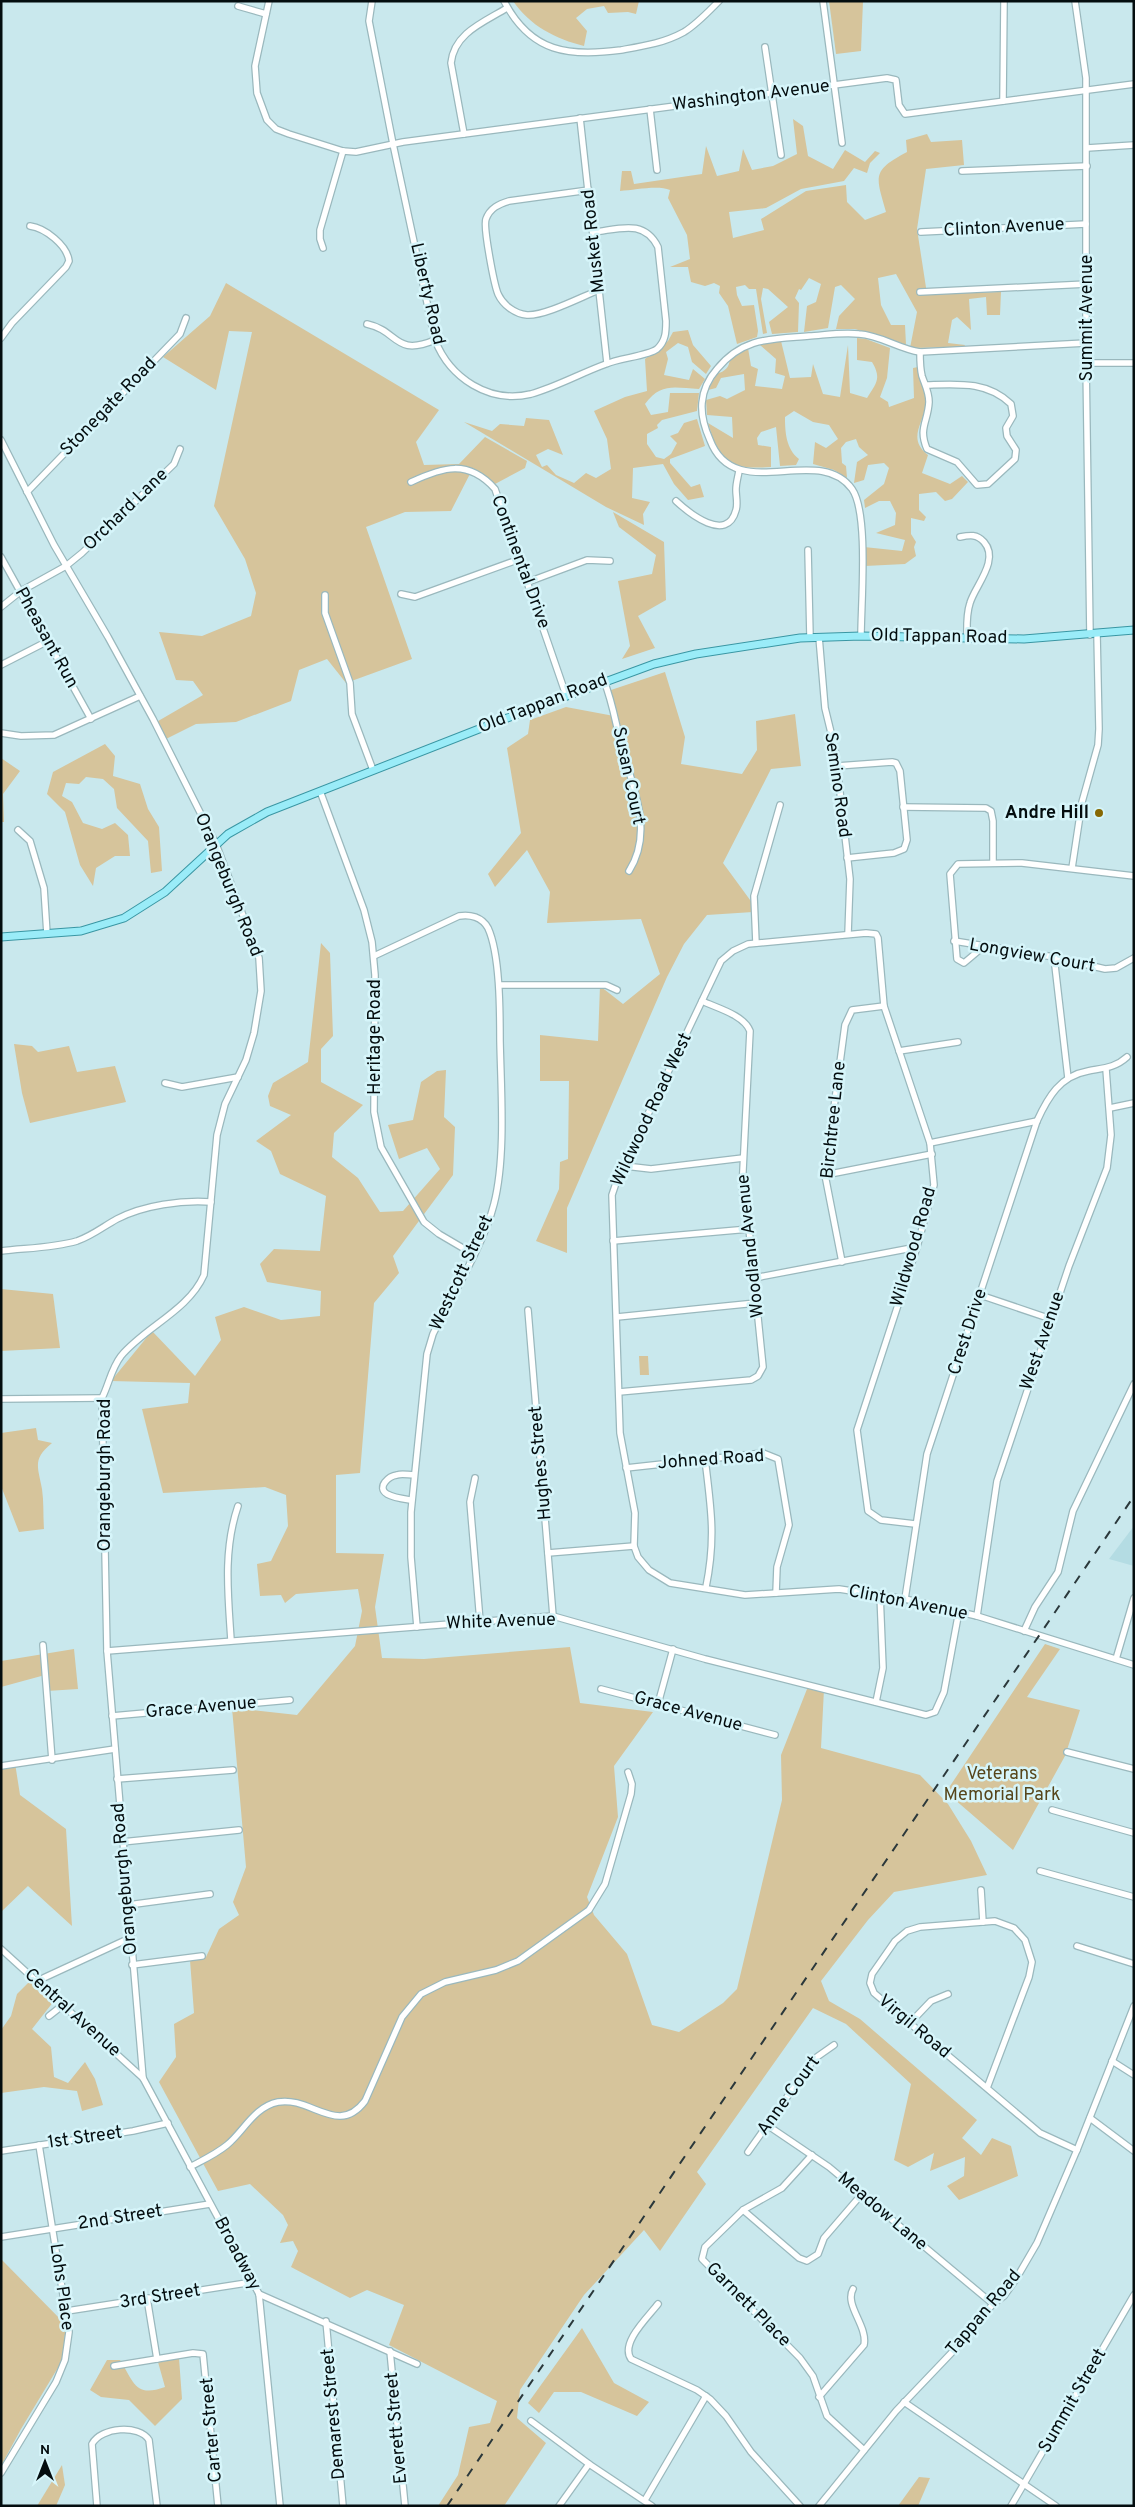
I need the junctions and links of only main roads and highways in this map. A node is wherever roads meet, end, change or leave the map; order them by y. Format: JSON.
{"nodes":[{"id":1,"x":1134,"y":630,"type":"edge"},
{"id":2,"x":1,"y":937,"type":"edge"}],
"edges":[{"from":1,"to":2,"type":"main road","name":"Old Tappan Road"}]}
